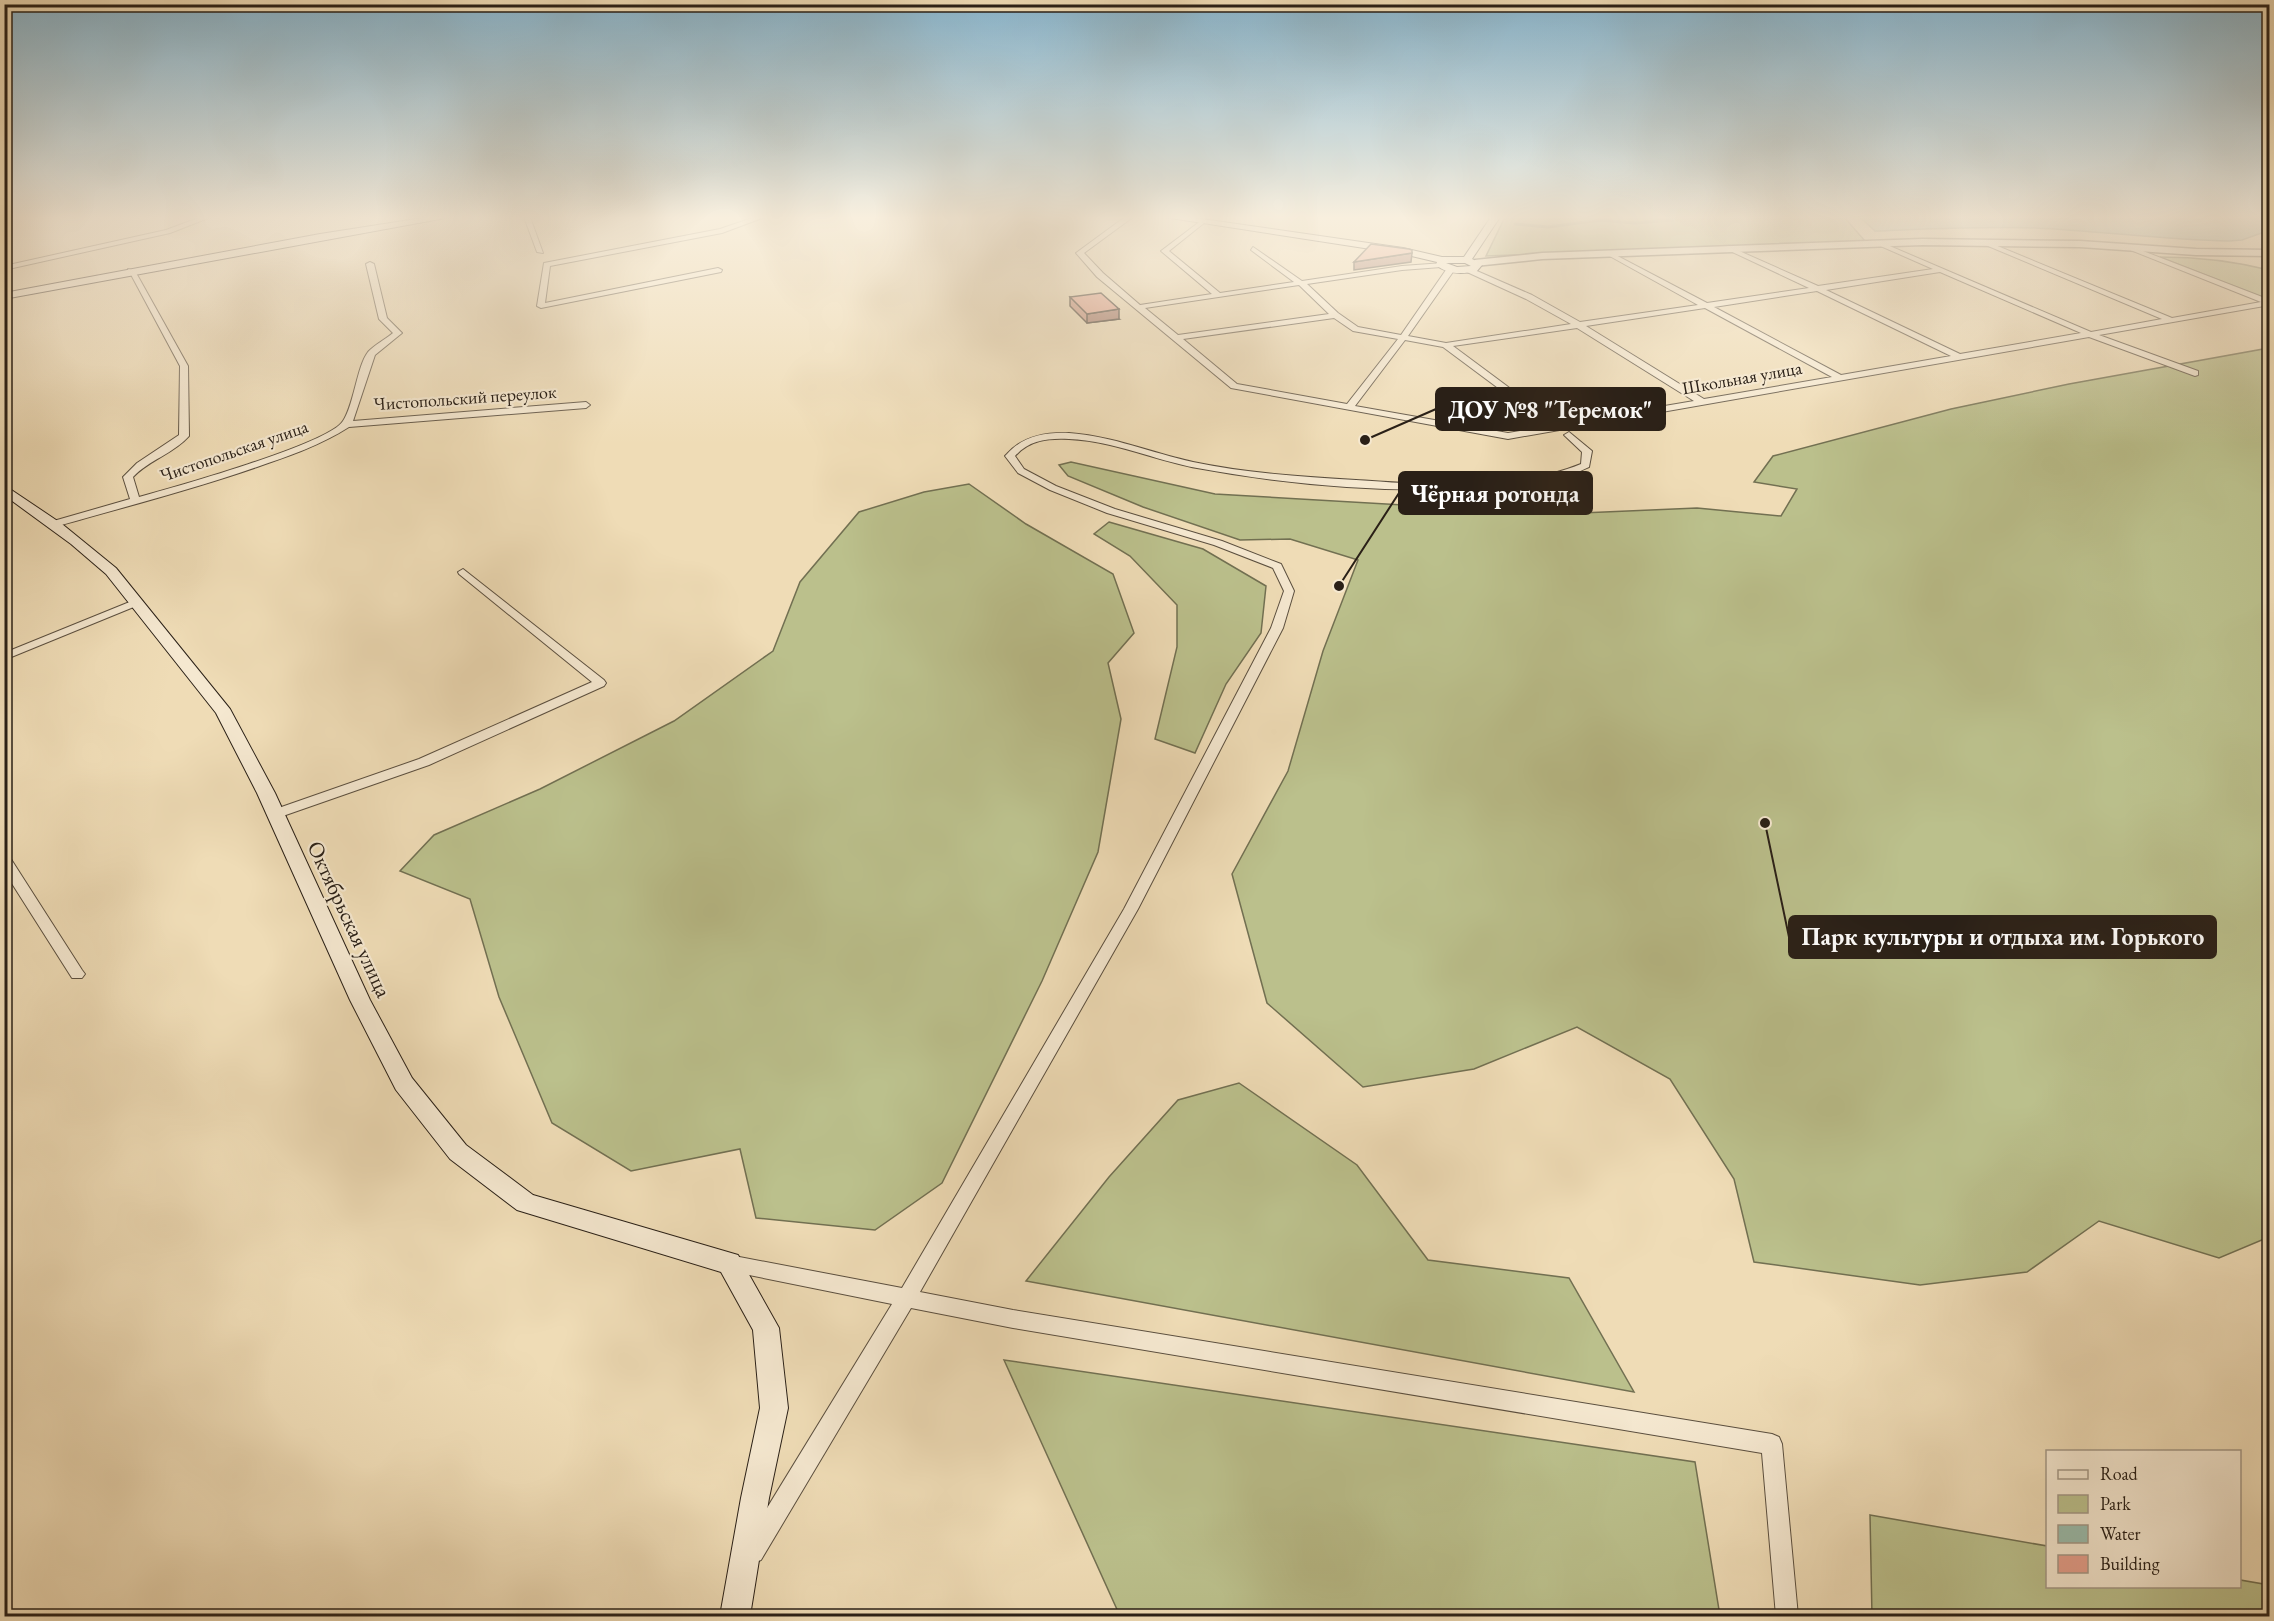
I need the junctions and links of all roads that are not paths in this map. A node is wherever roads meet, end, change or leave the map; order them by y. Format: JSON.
{"nodes":[{"id":1,"x":21,"y":293,"type":"edge"},
{"id":2,"x":143,"y":293,"type":"edge"},
{"id":3,"x":377,"y":293,"type":"edge"},
{"id":4,"x":543,"y":293,"type":"edge"},
{"id":5,"x":607,"y":293,"type":"edge"},
{"id":6,"x":1121,"y":293,"type":"edge"},
{"id":7,"x":1215,"y":293,"type":"edge"},
{"id":8,"x":1234,"y":293,"type":"edge"},
{"id":9,"x":1311,"y":293,"type":"edge"},
{"id":10,"x":1429,"y":293,"type":"edge"},
{"id":11,"x":1519,"y":293,"type":"edge"},
{"id":12,"x":1681,"y":293,"type":"edge"},
{"id":13,"x":1794,"y":293,"type":"edge"},
{"id":14,"x":1826,"y":293,"type":"edge"},
{"id":15,"x":1994,"y":293,"type":"edge"},
{"id":16,"x":2105,"y":293,"type":"edge"},
{"id":17,"x":2243,"y":293,"type":"edge"},
{"id":18,"x":1218,"y":295,"type":"junction"},
{"id":19,"x":4,"y":296,"type":"edge"},
{"id":20,"x":2269,"y":303,"type":"edge"},
{"id":21,"x":1706,"y":306,"type":"junction"},
{"id":22,"x":1138,"y":307,"type":"junction"},
{"id":23,"x":1335,"y":315,"type":"junction"},
{"id":24,"x":2171,"y":320,"type":"junction"},
{"id":25,"x":1577,"y":325,"type":"junction"},
{"id":26,"x":2092,"y":335,"type":"junction"},
{"id":27,"x":1403,"y":337,"type":"junction"},
{"id":28,"x":1175,"y":338,"type":"junction"},
{"id":29,"x":1446,"y":345,"type":"junction"},
{"id":30,"x":1959,"y":357,"type":"junction"},
{"id":31,"x":2195,"y":373,"type":"dead end"},
{"id":32,"x":1840,"y":378,"type":"junction"},
{"id":33,"x":1702,"y":402,"type":"junction"},
{"id":34,"x":586,"y":405,"type":"dead end"},
{"id":35,"x":1349,"y":408,"type":"junction"},
{"id":36,"x":347,"y":424,"type":"junction"},
{"id":37,"x":1555,"y":426,"type":"junction"},
{"id":38,"x":1569,"y":435,"type":"dead end"},
{"id":39,"x":4,"y":489,"type":"edge"},
{"id":40,"x":135,"y":500,"type":"junction"},
{"id":41,"x":54,"y":524,"type":"junction"},
{"id":42,"x":463,"y":572,"type":"dead end"},
{"id":43,"x":137,"y":602,"type":"junction"},
{"id":44,"x":4,"y":657,"type":"edge"},
{"id":45,"x":275,"y":814,"type":"junction"},
{"id":46,"x":4,"y":859,"type":"edge"},
{"id":47,"x":77,"y":974,"type":"dead end"},
{"id":48,"x":729,"y":1263,"type":"junction"},
{"id":49,"x":907,"y":1297,"type":"junction"},
{"id":50,"x":745,"y":1567,"type":"junction"},
{"id":51,"x":735,"y":1617,"type":"edge"},
{"id":52,"x":1787,"y":1617,"type":"edge"}],
"edges":[{"from":1,"to":19,"type":"main road"},
{"from":2,"to":40,"type":"street"},
{"from":3,"to":36,"type":"street"},
{"from":4,"to":5,"type":"street"},
{"from":6,"to":22,"type":"street","name":"Школьная улица"},
{"from":7,"to":18,"type":"street"},
{"from":8,"to":18,"type":"street"},
{"from":9,"to":23,"type":"street"},
{"from":10,"to":27,"type":"street"},
{"from":11,"to":25,"type":"street"},
{"from":12,"to":21,"type":"street"},
{"from":13,"to":21,"type":"street"},
{"from":14,"to":30,"type":"street"},
{"from":15,"to":26,"type":"street"},
{"from":16,"to":24,"type":"street"},
{"from":17,"to":20,"type":"street","name":"Школьная улица"},
{"from":18,"to":22,"type":"street"},
{"from":20,"to":24,"type":"street","name":"Школьная улица"},
{"from":21,"to":25,"type":"street"},
{"from":21,"to":32,"type":"street"},
{"from":22,"to":28,"type":"street","name":"Школьная улица"},
{"from":23,"to":27,"type":"street"},
{"from":23,"to":28,"type":"street"},
{"from":24,"to":26,"type":"street","name":"Школьная улица"},
{"from":25,"to":29,"type":"street"},
{"from":25,"to":33,"type":"street"},
{"from":26,"to":30,"type":"street","name":"Школьная улица"},
{"from":26,"to":31,"type":"street"},
{"from":27,"to":29,"type":"street"},
{"from":27,"to":35,"type":"street"},
{"from":28,"to":35,"type":"street","name":"Школьная улица"},
{"from":29,"to":37,"type":"street"},
{"from":30,"to":32,"type":"street","name":"Школьная улица"},
{"from":32,"to":33,"type":"street","name":"Школьная улица"},
{"from":33,"to":37,"type":"street","name":"Школьная улица"},
{"from":34,"to":36,"type":"street","name":"Чистопольский переулок"},
{"from":35,"to":37,"type":"street","name":"Школьная улица"},
{"from":36,"to":40,"type":"street","name":"Чистопольская улица"},
{"from":38,"to":49,"type":"street"},
{"from":39,"to":41,"type":"main road","name":"Октябрьская улица"},
{"from":40,"to":41,"type":"street","name":"Чистопольская улица"},
{"from":41,"to":43,"type":"main road","name":"Октябрьская улица"},
{"from":42,"to":45,"type":"street"},
{"from":43,"to":44,"type":"street"},
{"from":43,"to":45,"type":"main road","name":"Октябрьская улица"},
{"from":45,"to":48,"type":"main road","name":"Октябрьская улица"},
{"from":46,"to":47,"type":"street"},
{"from":48,"to":49,"type":"street"},
{"from":48,"to":50,"type":"main road"},
{"from":49,"to":50,"type":"street"},
{"from":49,"to":52,"type":"street"},
{"from":50,"to":51,"type":"main road"}]}
